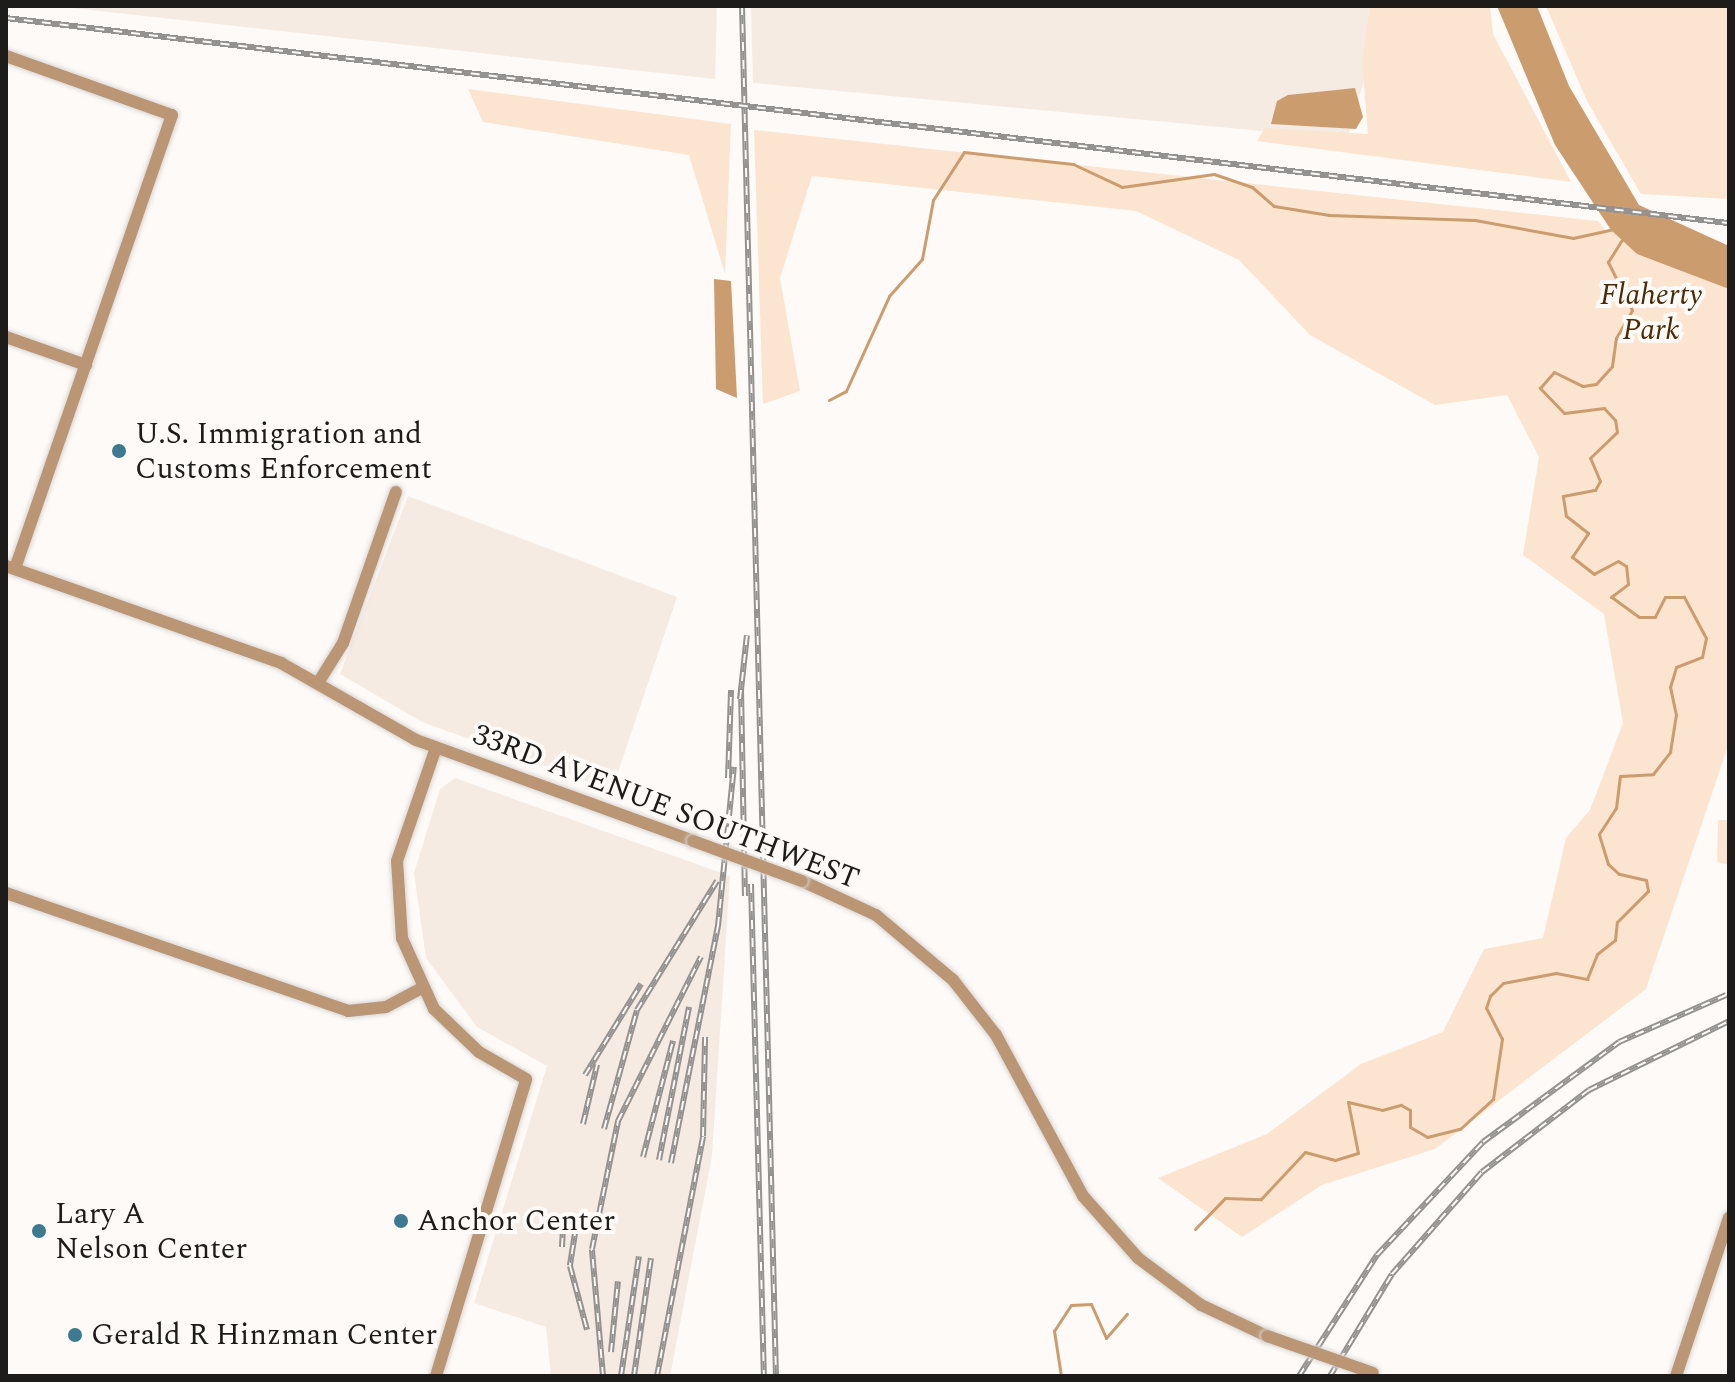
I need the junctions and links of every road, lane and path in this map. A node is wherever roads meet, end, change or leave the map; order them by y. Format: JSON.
{"nodes":[{"id":1,"x":6,"y":56,"type":"edge"},
{"id":2,"x":6,"y":337,"type":"edge"},
{"id":3,"x":86,"y":365,"type":"junction"},
{"id":4,"x":396,"y":492,"type":"dead end"},
{"id":5,"x":10,"y":567,"type":"edge"},
{"id":6,"x":318,"y":683,"type":"junction"},
{"id":7,"x":436,"y":748,"type":"junction"},
{"id":8,"x":6,"y":893,"type":"edge"},
{"id":9,"x":421,"y":988,"type":"junction"},
{"id":10,"x":1729,"y":1218,"type":"edge"},
{"id":11,"x":1378,"y":1374,"type":"edge"},
{"id":12,"x":436,"y":1376,"type":"edge"},
{"id":13,"x":1676,"y":1376,"type":"edge"}],
"edges":[{"from":1,"to":3,"type":"street"},
{"from":2,"to":3,"type":"street"},
{"from":3,"to":5,"type":"street"},
{"from":4,"to":6,"type":"street"},
{"from":5,"to":6,"type":"street","name":"33RD AVENUE SOUTHWEST"},
{"from":6,"to":7,"type":"street","name":"33RD AVENUE SOUTHWEST"},
{"from":7,"to":9,"type":"street"},
{"from":7,"to":11,"type":"street","name":"33RD AVENUE SOUTHWEST","bridge":true},
{"from":8,"to":9,"type":"street"},
{"from":9,"to":12,"type":"street"},
{"from":10,"to":13,"type":"street"}]}
